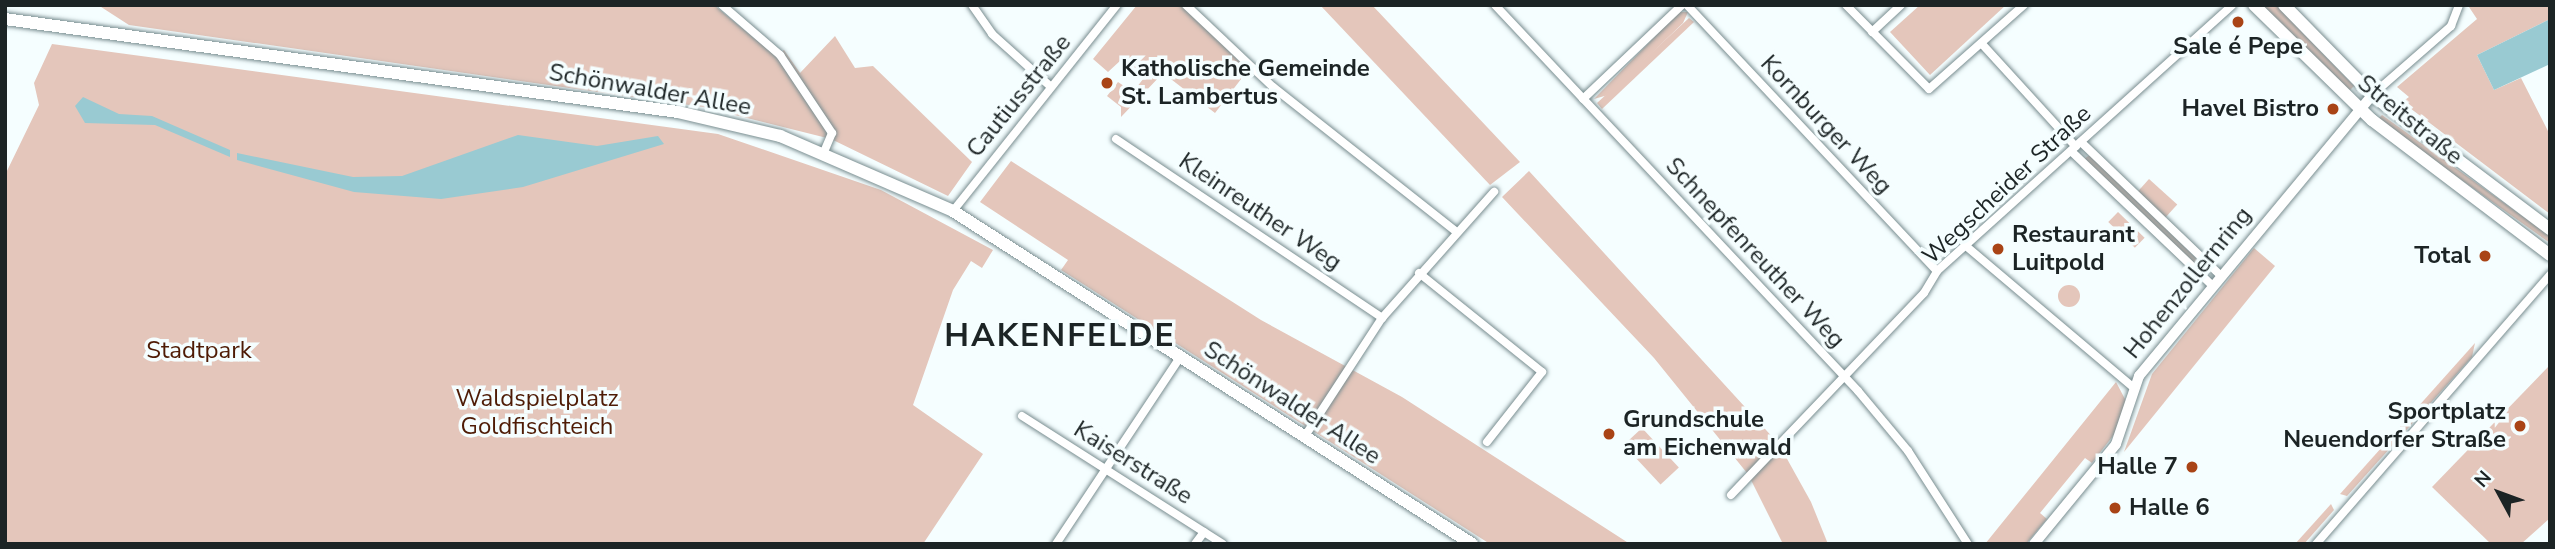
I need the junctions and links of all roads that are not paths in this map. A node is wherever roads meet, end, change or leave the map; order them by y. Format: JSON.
{"nodes":[{"id":1,"x":722,"y":5,"type":"edge"},
{"id":2,"x":972,"y":5,"type":"edge"},
{"id":3,"x":1117,"y":5,"type":"edge"},
{"id":4,"x":1186,"y":5,"type":"edge"},
{"id":5,"x":1495,"y":5,"type":"edge"},
{"id":6,"x":1684,"y":5,"type":"edge"},
{"id":7,"x":1846,"y":5,"type":"edge"},
{"id":8,"x":1901,"y":5,"type":"edge"},
{"id":9,"x":2024,"y":5,"type":"edge"},
{"id":10,"x":2232,"y":5,"type":"edge"},
{"id":11,"x":2255,"y":5,"type":"edge"},
{"id":12,"x":2284,"y":5,"type":"edge"},
{"id":13,"x":2459,"y":5,"type":"edge"},
{"id":14,"x":5,"y":19,"type":"edge"},
{"id":15,"x":1872,"y":32,"type":"junction"},
{"id":16,"x":1982,"y":44,"type":"junction"},
{"id":17,"x":1051,"y":86,"type":"junction"},
{"id":18,"x":2372,"y":95,"type":"junction"},
{"id":19,"x":1583,"y":99,"type":"junction"},
{"id":20,"x":2359,"y":109,"type":"junction"},
{"id":21,"x":1116,"y":139,"type":"dead end"},
{"id":22,"x":2076,"y":147,"type":"junction"},
{"id":23,"x":824,"y":152,"type":"junction"},
{"id":24,"x":1494,"y":192,"type":"dead end"},
{"id":25,"x":953,"y":211,"type":"junction"},
{"id":26,"x":2550,"y":229,"type":"edge"},
{"id":27,"x":1454,"y":230,"type":"junction"},
{"id":28,"x":1966,"y":246,"type":"junction"},
{"id":29,"x":2550,"y":255,"type":"edge"},
{"id":30,"x":1937,"y":271,"type":"junction"},
{"id":31,"x":1419,"y":273,"type":"junction"},
{"id":32,"x":2550,"y":275,"type":"edge"},
{"id":33,"x":2221,"y":276,"type":"junction"},
{"id":34,"x":2213,"y":286,"type":"junction"},
{"id":35,"x":1382,"y":318,"type":"junction"},
{"id":36,"x":1181,"y":356,"type":"junction"},
{"id":37,"x":1845,"y":376,"type":"junction"},
{"id":38,"x":2134,"y":388,"type":"junction"},
{"id":39,"x":1022,"y":415,"type":"dead end"},
{"id":40,"x":1305,"y":436,"type":"junction"},
{"id":41,"x":1487,"y":442,"type":"dead end"},
{"id":42,"x":1105,"y":468,"type":"junction"},
{"id":43,"x":1731,"y":495,"type":"dead end"},
{"id":44,"x":1204,"y":532,"type":"junction"},
{"id":45,"x":1457,"y":540,"type":"edge"},
{"id":46,"x":1056,"y":544,"type":"edge"},
{"id":47,"x":1195,"y":544,"type":"edge"},
{"id":48,"x":1223,"y":544,"type":"edge"},
{"id":49,"x":1472,"y":544,"type":"edge"},
{"id":50,"x":1968,"y":544,"type":"edge"},
{"id":51,"x":2034,"y":544,"type":"edge"},
{"id":52,"x":2316,"y":544,"type":"edge"}],
"edges":[{"from":1,"to":23,"type":"street"},
{"from":2,"to":17,"type":"street"},
{"from":3,"to":17,"type":"street","name":"Cautiusstraße"},
{"from":4,"to":27,"type":"street"},
{"from":5,"to":19,"type":"street","name":"Schnepfenreuther Weg"},
{"from":6,"to":19,"type":"street"},
{"from":6,"to":30,"type":"street","name":"Kornburger Weg"},
{"from":7,"to":15,"type":"street"},
{"from":8,"to":15,"type":"street"},
{"from":9,"to":16,"type":"street"},
{"from":10,"to":22,"type":"street","name":"Wegscheider Straße"},
{"from":11,"to":20,"type":"main road","name":"Streitstraße"},
{"from":12,"to":18,"type":"main road","name":"Streitstraße"},
{"from":13,"to":18,"type":"street"},
{"from":14,"to":23,"type":"main road","name":"Schönwalder Allee"},
{"from":15,"to":16,"type":"street"},
{"from":16,"to":22,"type":"street"},
{"from":17,"to":25,"type":"street","name":"Cautiusstraße"},
{"from":18,"to":20,"type":"street","name":"Hohenzollernring"},
{"from":18,"to":26,"type":"main road","name":"Streitstraße"},
{"from":19,"to":37,"type":"street","name":"Schnepfenreuther Weg"},
{"from":20,"to":29,"type":"main road","name":"Streitstraße"},
{"from":20,"to":33,"type":"street","name":"Hohenzollernring"},
{"from":21,"to":35,"type":"street","name":"Kleinreuther Weg"},
{"from":22,"to":28,"type":"street","name":"Wegscheider Straße"},
{"from":22,"to":33,"type":"street"},
{"from":22,"to":34,"type":"street"},
{"from":23,"to":25,"type":"main road","name":"Schönwalder Allee"},
{"from":24,"to":27,"type":"street"},
{"from":25,"to":36,"type":"main road","name":"Schönwalder Allee"},
{"from":27,"to":31,"type":"street"},
{"from":28,"to":30,"type":"street","name":"Wegscheider Straße"},
{"from":28,"to":38,"type":"street"},
{"from":30,"to":37,"type":"street","name":"Wegscheider Straße"},
{"from":31,"to":35,"type":"street"},
{"from":31,"to":41,"type":"street"},
{"from":32,"to":52,"type":"street"},
{"from":33,"to":34,"type":"street","name":"Hohenzollernring"},
{"from":34,"to":38,"type":"street","name":"Hohenzollernring"},
{"from":35,"to":40,"type":"street"},
{"from":36,"to":40,"type":"main road","name":"Schönwalder Allee"},
{"from":36,"to":42,"type":"street"},
{"from":37,"to":43,"type":"street","name":"Wegscheider Straße"},
{"from":37,"to":50,"type":"street","name":"Schnepfenreuther Weg"},
{"from":38,"to":51,"type":"street","name":"Hohenzollernring"},
{"from":39,"to":42,"type":"street","name":"Kaiserstraße"},
{"from":40,"to":45,"type":"main road","name":"Schönwalder Allee"},
{"from":42,"to":44,"type":"street","name":"Kaiserstraße"},
{"from":42,"to":46,"type":"street"},
{"from":44,"to":47,"type":"street"},
{"from":44,"to":48,"type":"street","name":"Kaiserstraße"},
{"from":45,"to":49,"type":"main road","name":"Schönwalder Allee"}]}
